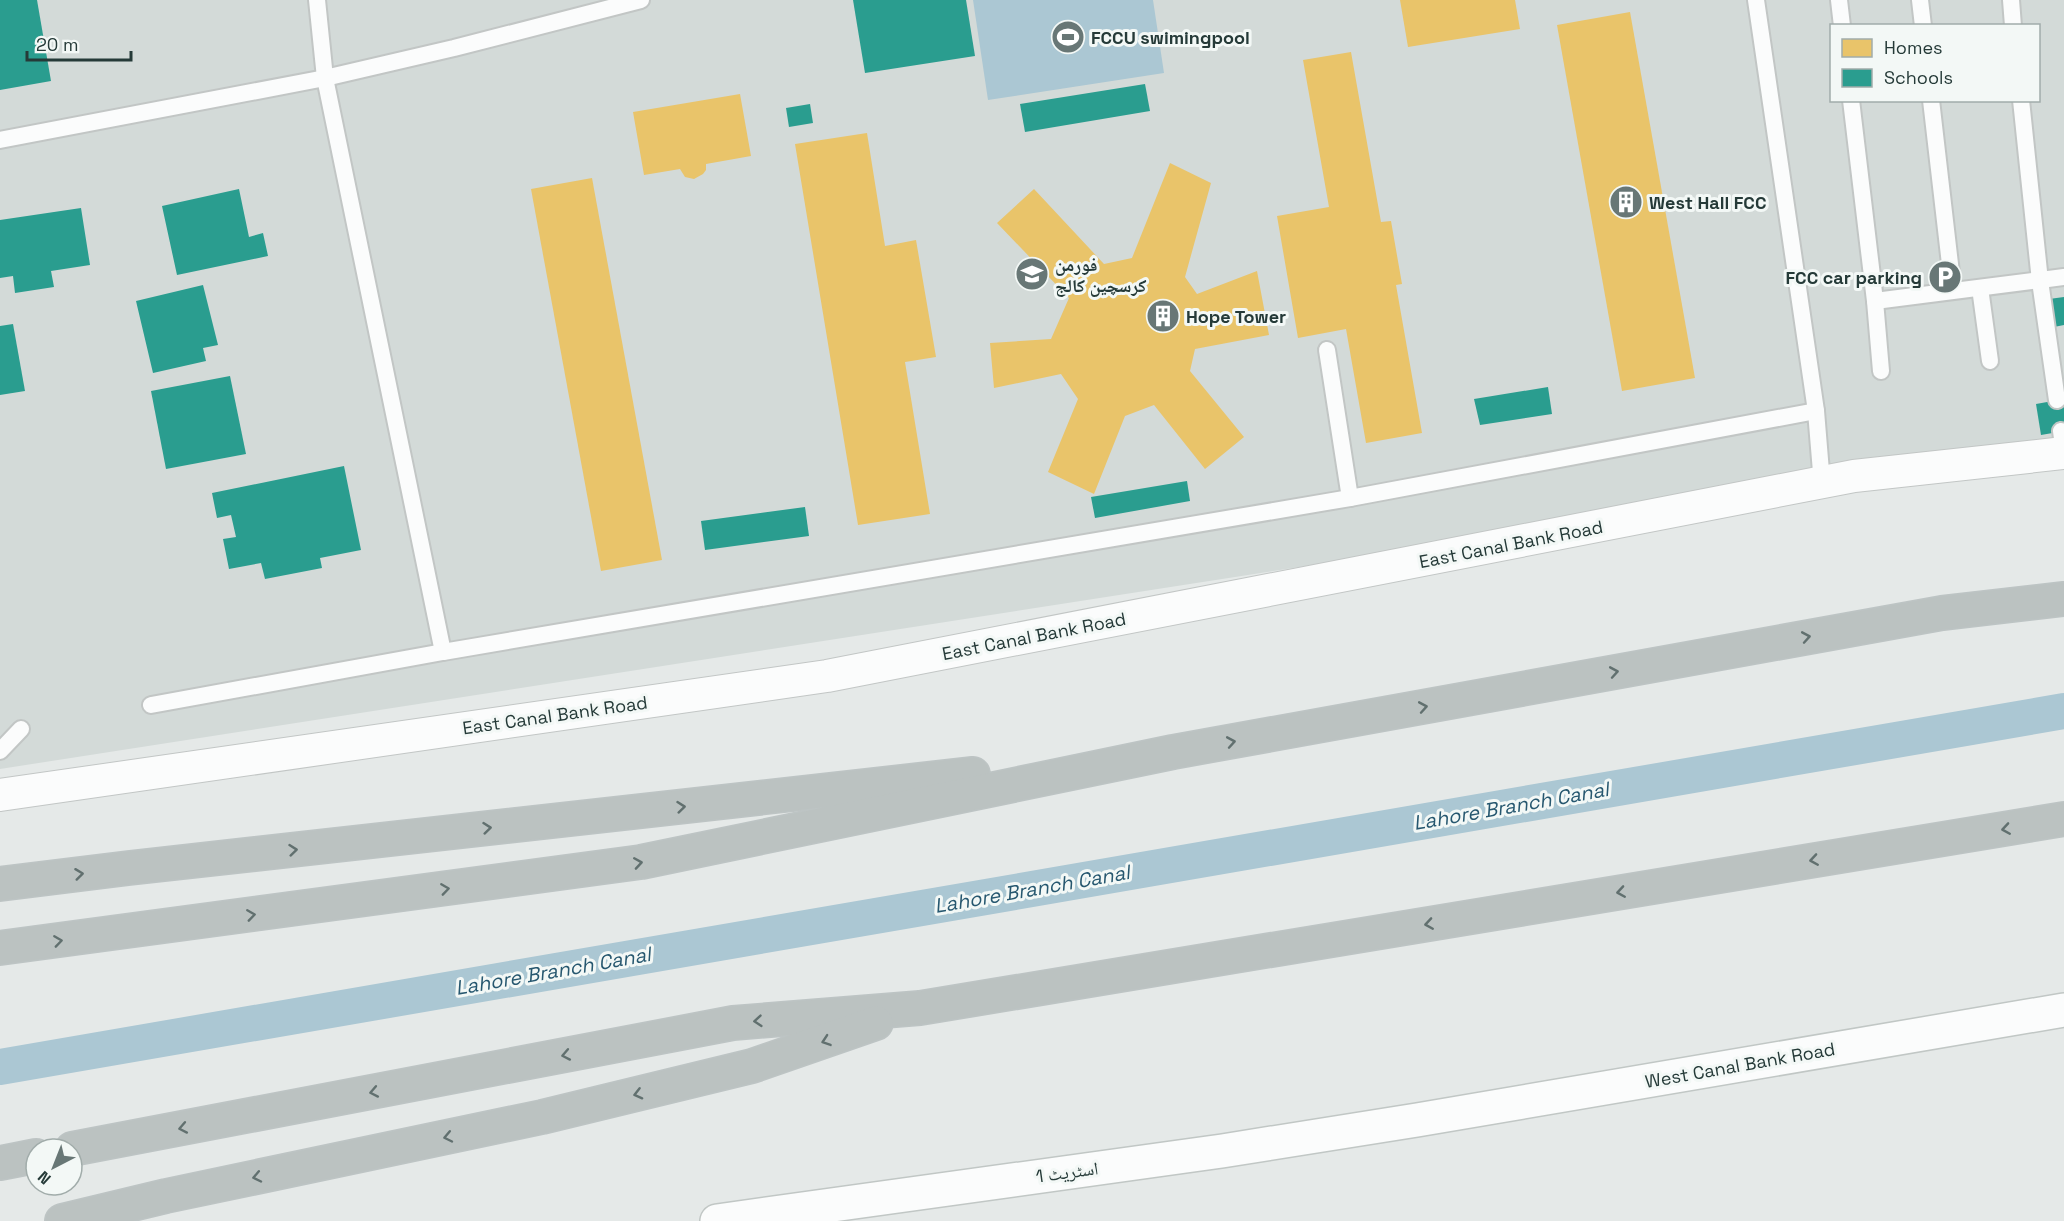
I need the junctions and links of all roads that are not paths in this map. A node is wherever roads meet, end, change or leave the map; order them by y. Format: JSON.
{"nodes":[{"id":1,"x":317,"y":0,"type":"edge"},
{"id":2,"x":641,"y":0,"type":"edge"},
{"id":3,"x":1756,"y":0,"type":"edge"},
{"id":4,"x":1839,"y":0,"type":"edge"},
{"id":5,"x":1920,"y":0,"type":"edge"},
{"id":6,"x":2011,"y":0,"type":"edge"},
{"id":7,"x":1842,"y":24,"type":"edge"},
{"id":8,"x":1923,"y":24,"type":"edge"},
{"id":9,"x":2013,"y":24,"type":"edge"},
{"id":10,"x":325,"y":78,"type":"junction"},
{"id":11,"x":1851,"y":102,"type":"edge"},
{"id":12,"x":1932,"y":102,"type":"edge"},
{"id":13,"x":2021,"y":102,"type":"edge"},
{"id":14,"x":0,"y":140,"type":"edge"},
{"id":15,"x":2064,"y":277,"type":"edge"},
{"id":16,"x":2040,"y":281,"type":"junction"},
{"id":17,"x":1980,"y":288,"type":"junction"},
{"id":18,"x":1953,"y":290,"type":"junction"},
{"id":19,"x":1875,"y":301,"type":"junction"},
{"id":20,"x":1327,"y":350,"type":"dead end"},
{"id":21,"x":1990,"y":361,"type":"dead end"},
{"id":22,"x":1881,"y":371,"type":"dead end"},
{"id":23,"x":2057,"y":400,"type":"dead end"},
{"id":24,"x":1816,"y":411,"type":"junction"},
{"id":25,"x":2063,"y":446,"type":"edge"},
{"id":26,"x":1822,"y":484,"type":"junction"},
{"id":27,"x":1350,"y":498,"type":"junction"},
{"id":28,"x":2064,"y":578,"type":"edge"},
{"id":29,"x":2064,"y":598,"type":"edge"},
{"id":30,"x":1942,"y":613,"type":"junction"},
{"id":31,"x":443,"y":652,"type":"junction"},
{"id":32,"x":151,"y":705,"type":"dead end"},
{"id":33,"x":21,"y":729,"type":"dead end"},
{"id":34,"x":0,"y":751,"type":"edge"},
{"id":35,"x":1173,"y":752,"type":"junction"},
{"id":36,"x":0,"y":795,"type":"edge"},
{"id":37,"x":2064,"y":819,"type":"edge"},
{"id":38,"x":0,"y":884,"type":"edge"},
{"id":39,"x":0,"y":948,"type":"edge"},
{"id":40,"x":921,"y":1008,"type":"junction"},
{"id":41,"x":2064,"y":1010,"type":"edge"},
{"id":42,"x":1417,"y":1120,"type":"joint"},
{"id":43,"x":84,"y":1147,"type":"edge"},
{"id":44,"x":24,"y":1158,"type":"edge"},
{"id":45,"x":0,"y":1163,"type":"edge"},
{"id":46,"x":62,"y":1221,"type":"edge"},
{"id":47,"x":717,"y":1221,"type":"edge"}],
"edges":[{"from":1,"to":10,"type":"lane"},
{"from":2,"to":10,"type":"lane"},
{"from":3,"to":24,"type":"lane"},
{"from":4,"to":7,"type":"lane"},
{"from":5,"to":8,"type":"lane"},
{"from":6,"to":9,"type":"lane"},
{"from":10,"to":14,"type":"lane"},
{"from":10,"to":31,"type":"lane"},
{"from":11,"to":19,"type":"lane"},
{"from":12,"to":18,"type":"lane"},
{"from":13,"to":16,"type":"lane"},
{"from":15,"to":16,"type":"lane"},
{"from":16,"to":17,"type":"lane"},
{"from":16,"to":23,"type":"lane"},
{"from":17,"to":18,"type":"lane"},
{"from":17,"to":21,"type":"lane"},
{"from":18,"to":19,"type":"lane"},
{"from":19,"to":22,"type":"lane"},
{"from":20,"to":27,"type":"lane"},
{"from":24,"to":26,"type":"lane"},
{"from":24,"to":27,"type":"lane"},
{"from":25,"to":26,"type":"street","name":"East Canal Bank Road"},
{"from":26,"to":36,"type":"street","name":"East Canal Bank Road"},
{"from":27,"to":31,"type":"lane"},
{"from":28,"to":30,"type":"highway"},
{"from":29,"to":30,"type":"highway"},
{"from":35,"to":30,"type":"highway","one_way":true},
{"from":31,"to":32,"type":"lane"},
{"from":33,"to":34,"type":"lane"},
{"from":38,"to":35,"type":"highway","one_way":true},
{"from":39,"to":35,"type":"highway","one_way":true},
{"from":37,"to":40,"type":"highway","one_way":true},
{"from":40,"to":43,"type":"highway","one_way":true},
{"from":40,"to":46,"type":"highway","one_way":true},
{"from":41,"to":42,"type":"street","name":"West Canal Bank Road"},
{"from":42,"to":47,"type":"street","name":"اسٹریٹ 1"},
{"from":44,"to":45,"type":"highway"}]}
